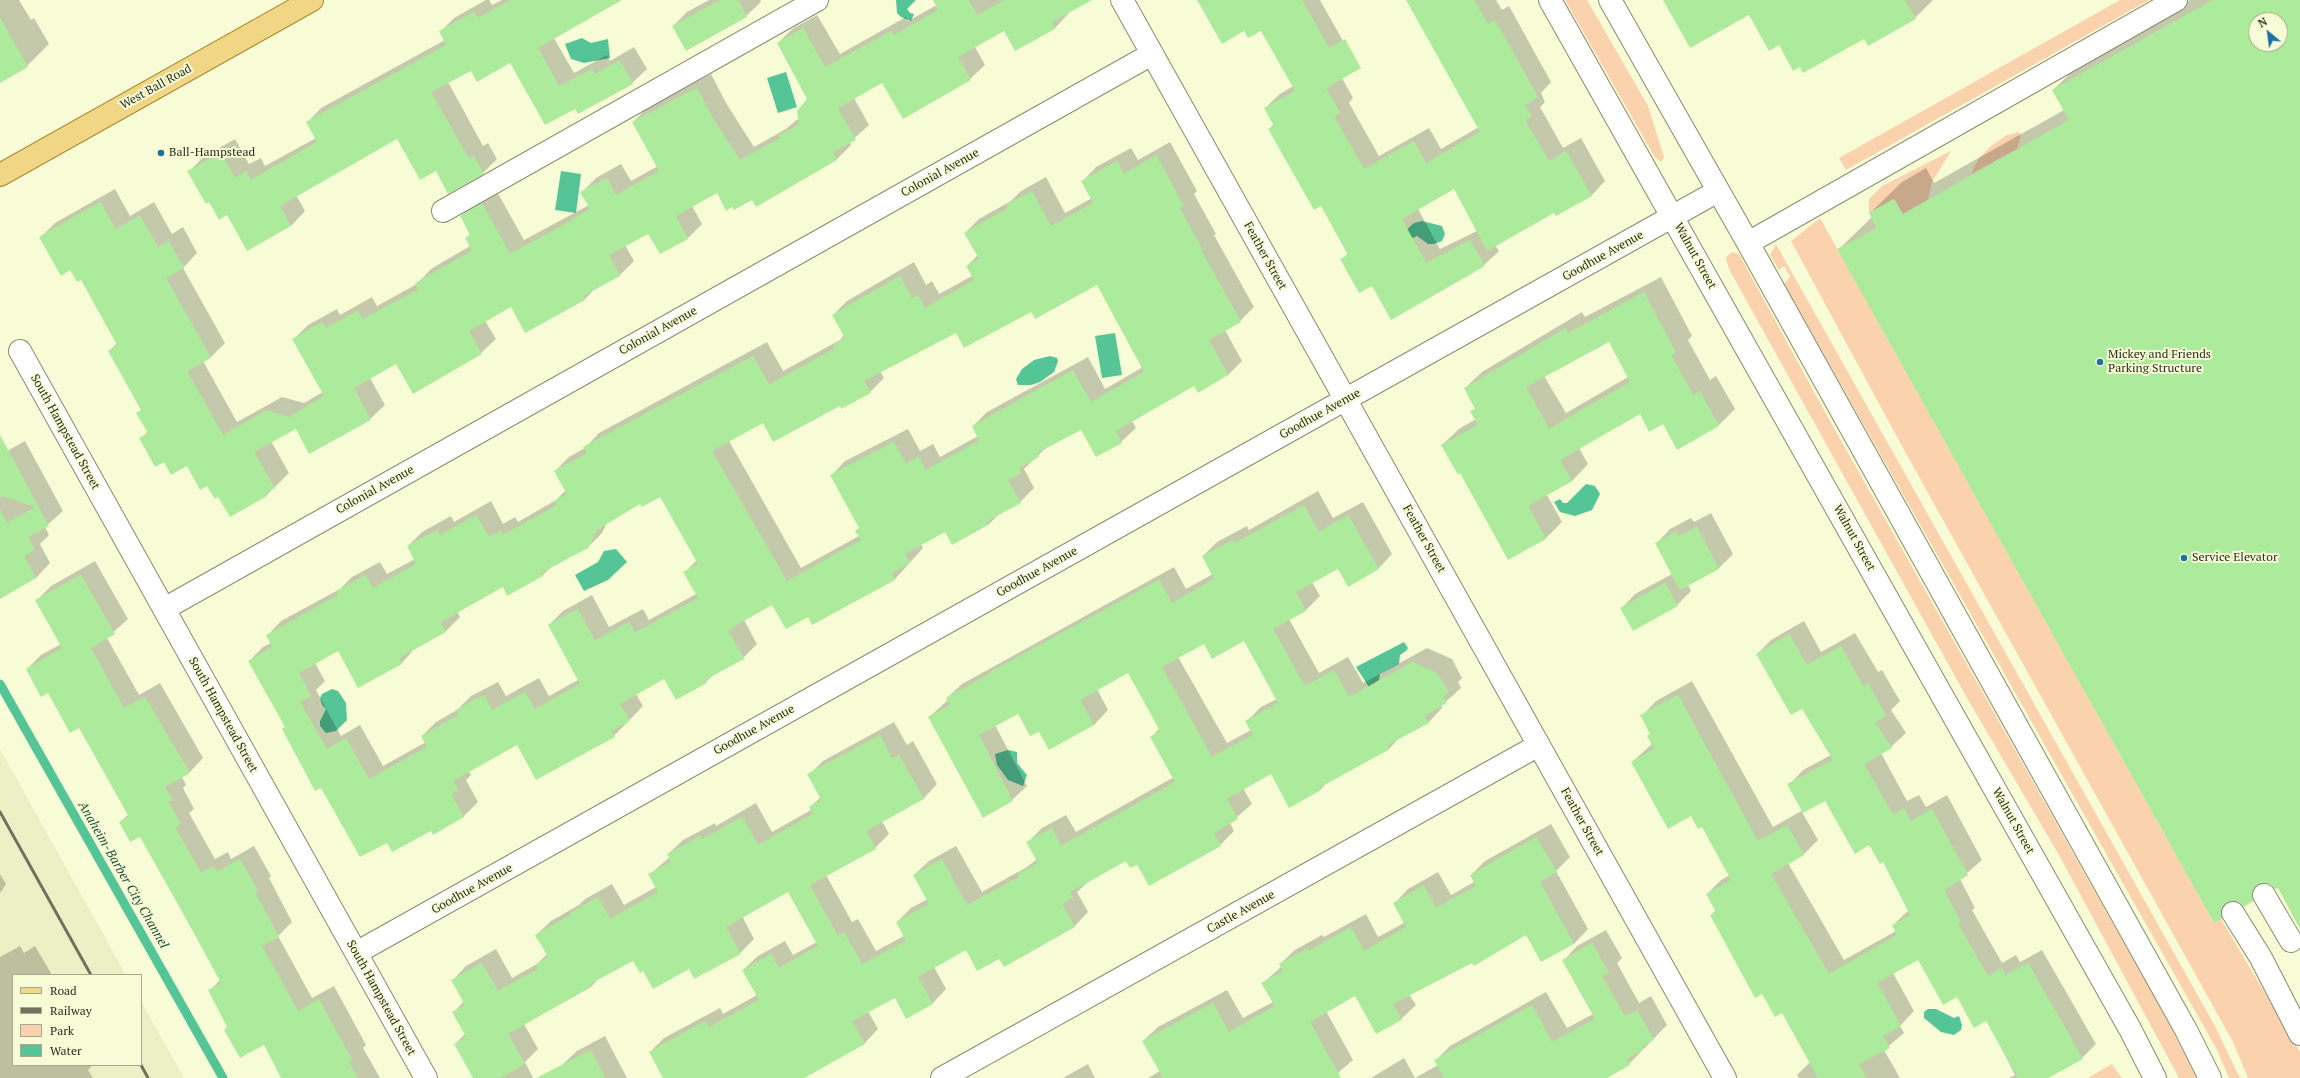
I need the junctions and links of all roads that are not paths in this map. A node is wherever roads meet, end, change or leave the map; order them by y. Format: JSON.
{"nodes":[{"id":1,"x":312,"y":0,"type":"edge"},
{"id":2,"x":817,"y":0,"type":"edge"},
{"id":3,"x":1122,"y":0,"type":"edge"},
{"id":4,"x":1550,"y":0,"type":"edge"},
{"id":5,"x":1610,"y":0,"type":"edge"},
{"id":6,"x":2176,"y":0,"type":"edge"},
{"id":7,"x":1152,"y":54,"type":"junction"},
{"id":8,"x":0,"y":175,"type":"edge"},
{"id":9,"x":1718,"y":191,"type":"junction"},
{"id":10,"x":443,"y":211,"type":"dead end"},
{"id":11,"x":1673,"y":217,"type":"junction"},
{"id":12,"x":1748,"y":243,"type":"junction"},
{"id":13,"x":20,"y":351,"type":"dead end"},
{"id":14,"x":1345,"y":400,"type":"junction"},
{"id":15,"x":164,"y":609,"type":"junction"},
{"id":16,"x":1539,"y":745,"type":"junction"},
{"id":17,"x":2264,"y":895,"type":"dead end"},
{"id":18,"x":2233,"y":913,"type":"dead end"},
{"id":19,"x":2295,"y":938,"type":"edge"},
{"id":20,"x":356,"y":953,"type":"junction"},
{"id":21,"x":2261,"y":958,"type":"junction"},
{"id":22,"x":2300,"y":1034,"type":"edge"},
{"id":23,"x":426,"y":1078,"type":"edge"},
{"id":24,"x":942,"y":1078,"type":"edge"},
{"id":25,"x":1725,"y":1078,"type":"edge"},
{"id":26,"x":2155,"y":1078,"type":"edge"},
{"id":27,"x":2210,"y":1078,"type":"edge"}],
"edges":[{"from":1,"to":8,"type":"main road","name":"West Ball Road"},
{"from":2,"to":10,"type":"street"},
{"from":3,"to":7,"type":"street","name":"Feather Street"},
{"from":4,"to":11,"type":"street","name":"Walnut Street"},
{"from":5,"to":9,"type":"street"},
{"from":6,"to":12,"type":"street"},
{"from":7,"to":14,"type":"street","name":"Feather Street"},
{"from":7,"to":15,"type":"street","name":"Colonial Avenue"},
{"from":9,"to":11,"type":"street","name":"Goodhue Avenue"},
{"from":9,"to":12,"type":"street"},
{"from":11,"to":14,"type":"street","name":"Goodhue Avenue"},
{"from":11,"to":26,"type":"street","name":"Walnut Street"},
{"from":12,"to":27,"type":"street"},
{"from":13,"to":15,"type":"street","name":"South Hampstead Street"},
{"from":14,"to":16,"type":"street","name":"Feather Street"},
{"from":14,"to":20,"type":"street","name":"Goodhue Avenue"},
{"from":15,"to":20,"type":"street","name":"South Hampstead Street"},
{"from":16,"to":24,"type":"street","name":"Castle Avenue"},
{"from":16,"to":25,"type":"street","name":"Feather Street"},
{"from":17,"to":19,"type":"street"},
{"from":18,"to":21,"type":"street"},
{"from":19,"to":21,"type":"street"},
{"from":20,"to":23,"type":"street","name":"South Hampstead Street"},
{"from":21,"to":22,"type":"street"}]}
